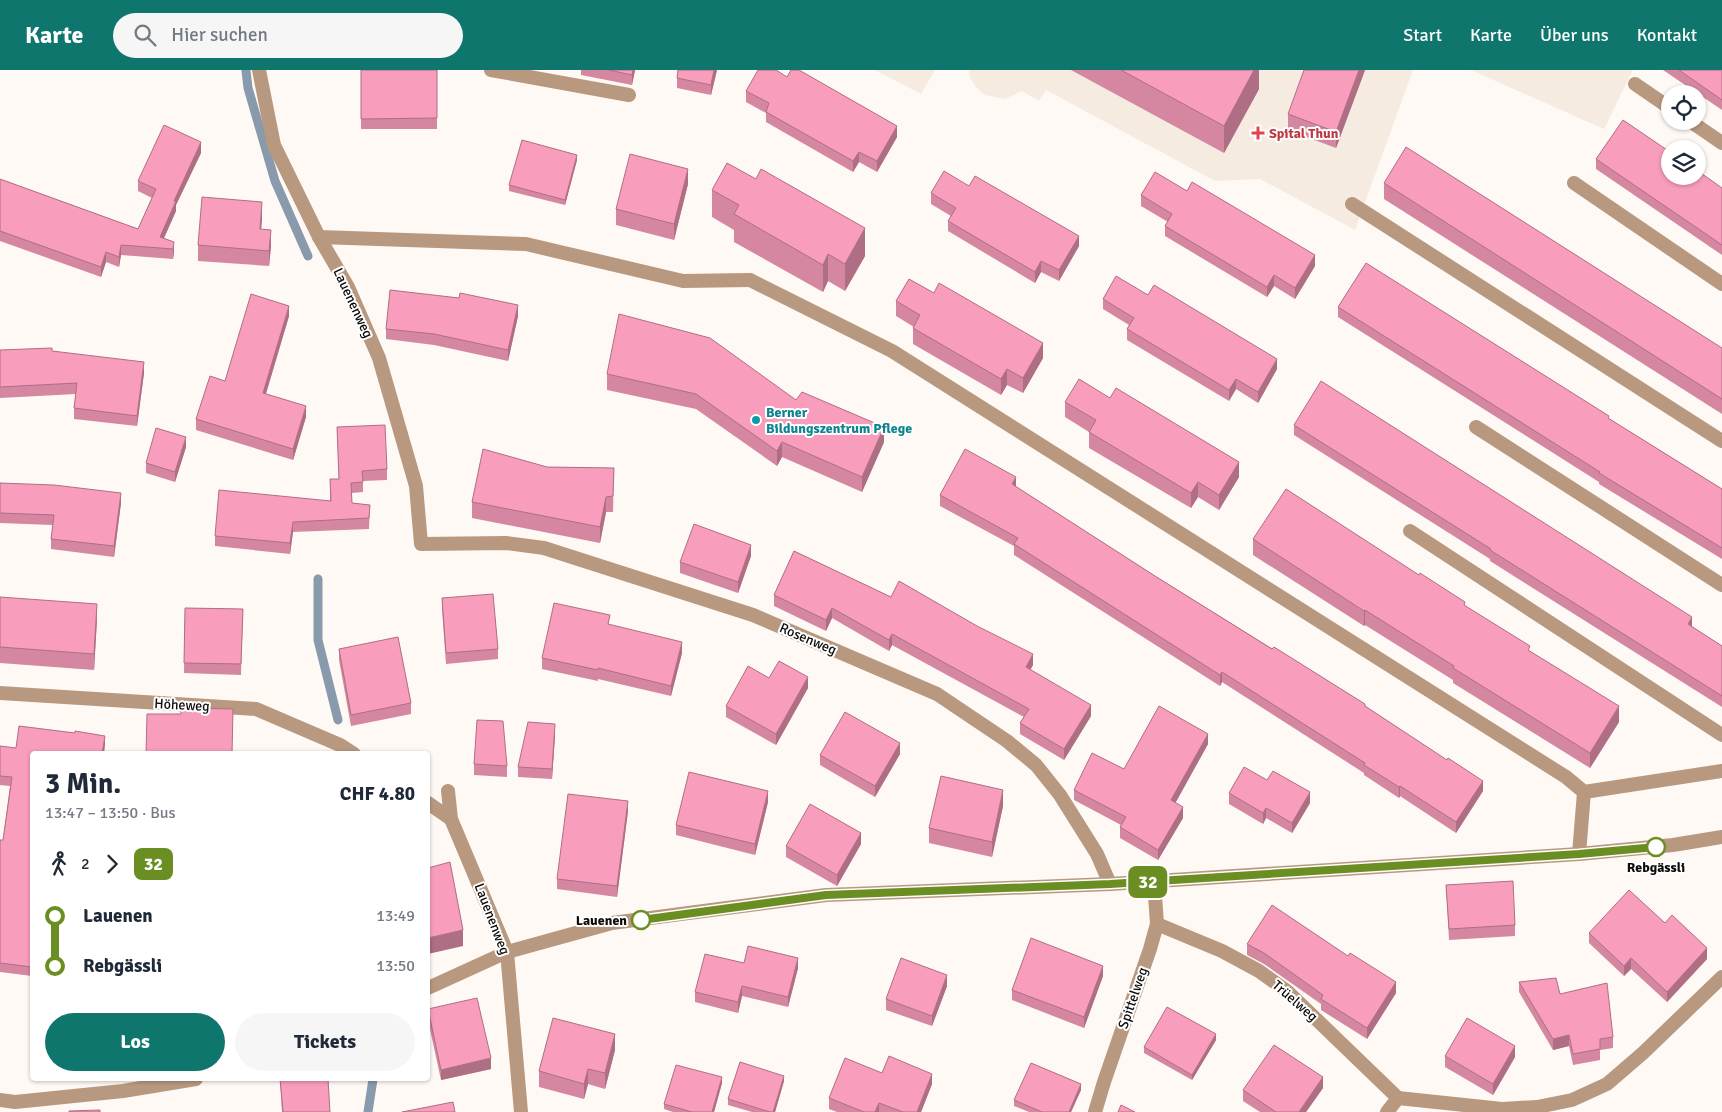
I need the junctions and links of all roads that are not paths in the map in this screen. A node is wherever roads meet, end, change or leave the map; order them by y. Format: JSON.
{"nodes":[{"id":1,"x":259,"y":70,"type":"edge"},
{"id":2,"x":491,"y":70,"type":"edge"},
{"id":3,"x":1635,"y":84,"type":"dead end"},
{"id":4,"x":629,"y":95,"type":"dead end"},
{"id":5,"x":1661,"y":102,"type":"edge"},
{"id":6,"x":1704,"y":130,"type":"edge"},
{"id":7,"x":1722,"y":142,"type":"edge"},
{"id":8,"x":1574,"y":183,"type":"dead end"},
{"id":9,"x":1352,"y":204,"type":"dead end"},
{"id":10,"x":319,"y":237,"type":"junction"},
{"id":11,"x":1722,"y":284,"type":"edge"},
{"id":12,"x":1476,"y":427,"type":"dead end"},
{"id":13,"x":1722,"y":441,"type":"edge"},
{"id":14,"x":1410,"y":531,"type":"dead end"},
{"id":15,"x":421,"y":544,"type":"joint"},
{"id":16,"x":1722,"y":585,"type":"edge"},
{"id":17,"x":0,"y":692,"type":"edge"},
{"id":18,"x":1722,"y":735,"type":"edge"},
{"id":19,"x":350,"y":751,"type":"edge"},
{"id":20,"x":1722,"y":772,"type":"edge"},
{"id":21,"x":448,"y":792,"type":"dead end"},
{"id":22,"x":1584,"y":792,"type":"junction"},
{"id":23,"x":430,"y":803,"type":"edge"},
{"id":24,"x":452,"y":818,"type":"junction"},
{"id":25,"x":1722,"y":838,"type":"edge"},
{"id":26,"x":1579,"y":854,"type":"junction"},
{"id":27,"x":1154,"y":882,"type":"junction"},
{"id":28,"x":1110,"y":884,"type":"junction"},
{"id":29,"x":1157,"y":924,"type":"junction"},
{"id":30,"x":507,"y":952,"type":"junction"},
{"id":31,"x":1722,"y":976,"type":"edge"},
{"id":32,"x":430,"y":987,"type":"edge"},
{"id":33,"x":184,"y":1081,"type":"edge"},
{"id":34,"x":1398,"y":1098,"type":"junction"},
{"id":35,"x":0,"y":1100,"type":"edge"},
{"id":36,"x":521,"y":1112,"type":"edge"},
{"id":37,"x":1095,"y":1112,"type":"edge"},
{"id":38,"x":1387,"y":1112,"type":"edge"}],
"edges":[{"from":1,"to":10,"type":"street","name":"Lauenenweg"},
{"from":2,"to":4,"type":"street"},
{"from":3,"to":5,"type":"street"},
{"from":6,"to":7,"type":"street"},
{"from":8,"to":11,"type":"street"},
{"from":9,"to":13,"type":"street"},
{"from":10,"to":15,"type":"street","name":"Lauenenweg"},
{"from":10,"to":22,"type":"street"},
{"from":12,"to":16,"type":"street"},
{"from":14,"to":18,"type":"street"},
{"from":15,"to":28,"type":"street","name":"Rosenweg"},
{"from":17,"to":19,"type":"street","name":"Höheweg"},
{"from":20,"to":22,"type":"street"},
{"from":21,"to":24,"type":"street","name":"Lauenenweg"},
{"from":22,"to":26,"type":"street"},
{"from":23,"to":24,"type":"street"},
{"from":24,"to":30,"type":"street","name":"Lauenenweg"},
{"from":25,"to":26,"type":"street"},
{"from":26,"to":27,"type":"street"},
{"from":27,"to":28,"type":"street"},
{"from":27,"to":29,"type":"street","name":"Spittelweg"},
{"from":28,"to":30,"type":"street"},
{"from":29,"to":34,"type":"street","name":"Trüelweg"},
{"from":29,"to":37,"type":"street","name":"Spittelweg"},
{"from":30,"to":32,"type":"street"},
{"from":30,"to":36,"type":"street","name":"Lauenenweg"},
{"from":31,"to":34,"type":"street"},
{"from":33,"to":35,"type":"street"},
{"from":34,"to":38,"type":"street"}]}
